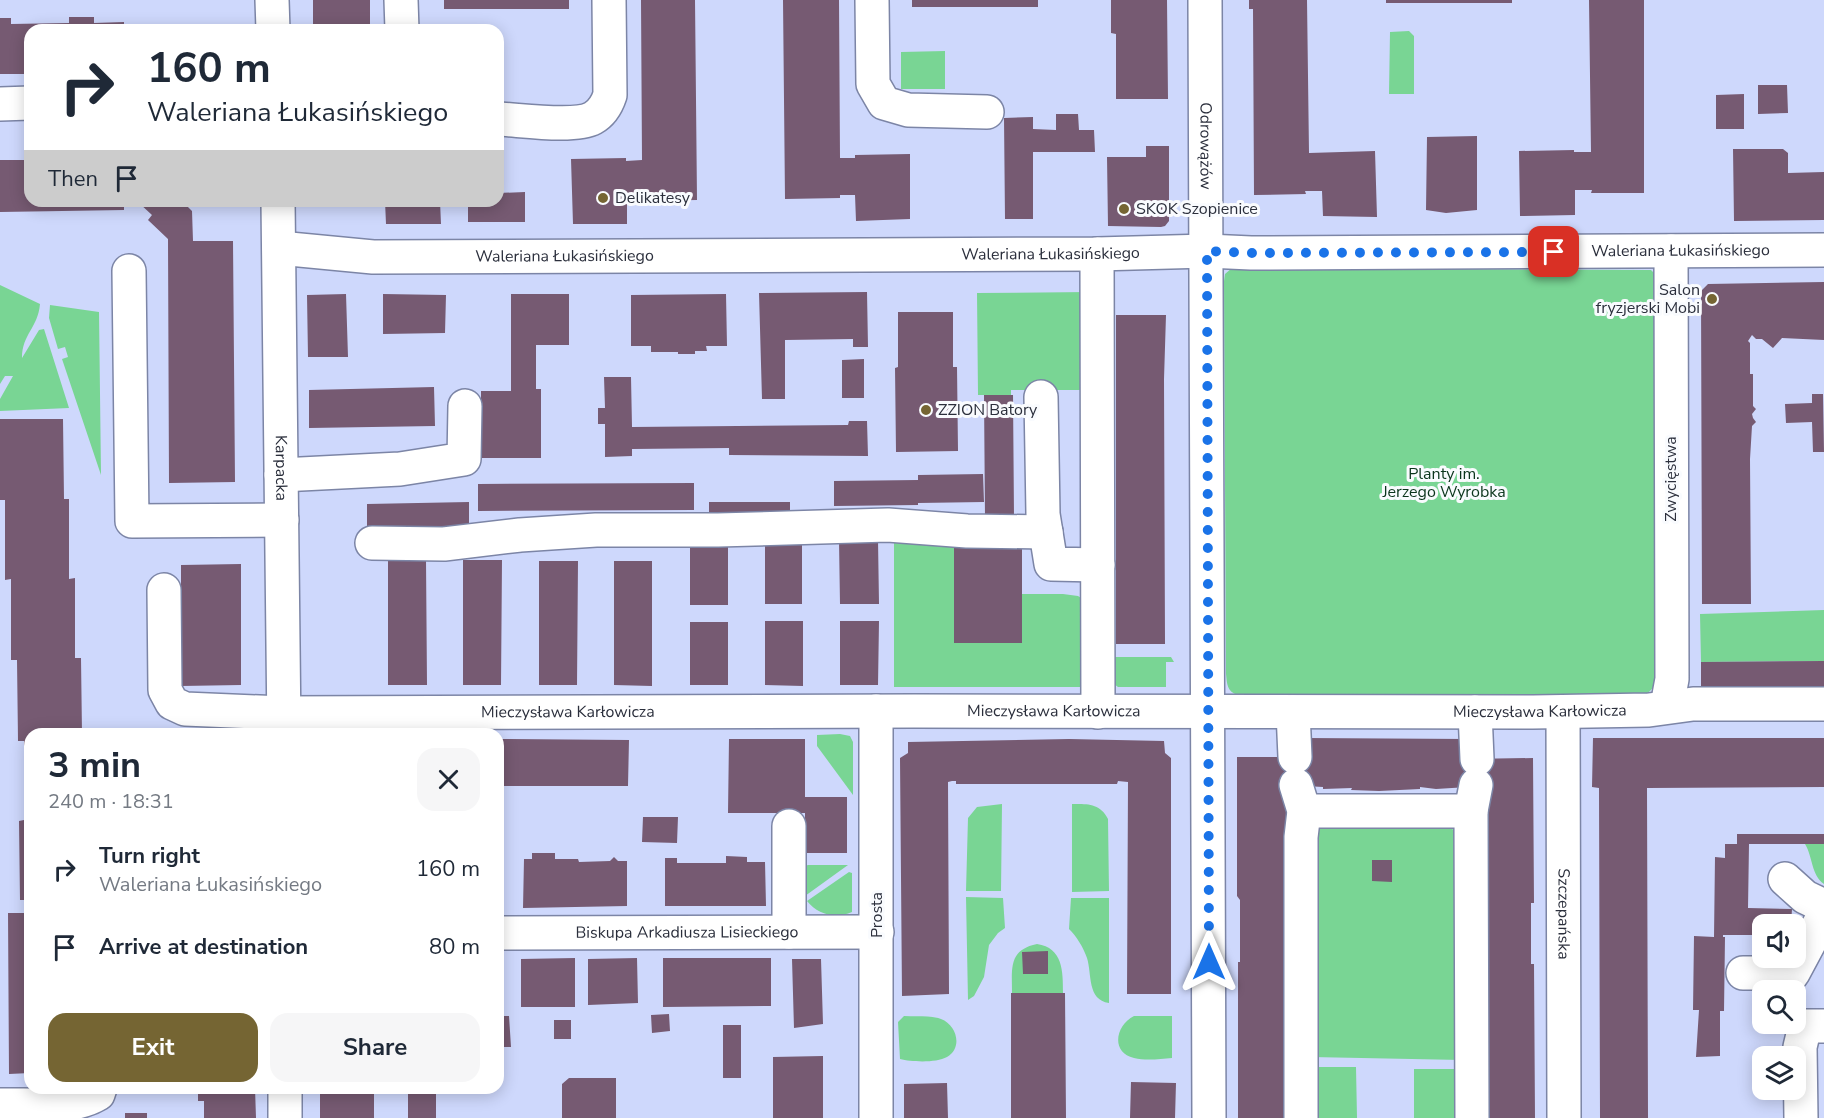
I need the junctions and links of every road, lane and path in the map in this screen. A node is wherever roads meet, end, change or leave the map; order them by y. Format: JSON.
{"nodes":[{"id":1,"x":272,"y":0,"type":"edge"},
{"id":2,"x":401,"y":0,"type":"edge"},
{"id":3,"x":609,"y":0,"type":"edge"},
{"id":4,"x":872,"y":0,"type":"edge"},
{"id":5,"x":1205,"y":0,"type":"edge"},
{"id":6,"x":273,"y":24,"type":"edge"},
{"id":7,"x":402,"y":24,"type":"edge"},
{"id":8,"x":24,"y":103,"type":"edge"},
{"id":9,"x":0,"y":104,"type":"edge"},
{"id":10,"x":987,"y":112,"type":"dead end"},
{"id":11,"x":504,"y":119,"type":"edge"},
{"id":12,"x":278,"y":207,"type":"edge"},
{"id":13,"x":279,"y":248,"type":"junction"},
{"id":14,"x":1824,"y":250,"type":"edge"},
{"id":15,"x":1207,"y":251,"type":"junction"},
{"id":16,"x":1671,"y":251,"type":"junction"},
{"id":17,"x":1097,"y":254,"type":"junction"},
{"id":18,"x":129,"y":271,"type":"dead end"},
{"id":19,"x":1041,"y":397,"type":"dead end"},
{"id":20,"x":465,"y":406,"type":"dead end"},
{"id":21,"x":281,"y":474,"type":"junction"},
{"id":22,"x":282,"y":520,"type":"junction"},
{"id":23,"x":1046,"y":532,"type":"junction"},
{"id":24,"x":372,"y":543,"type":"dead end"},
{"id":25,"x":1098,"y":565,"type":"junction"},
{"id":26,"x":164,"y":590,"type":"dead end"},
{"id":27,"x":1824,"y":704,"type":"edge"},
{"id":28,"x":1667,"y":706,"type":"junction"},
{"id":29,"x":876,"y":711,"type":"junction"},
{"id":30,"x":1098,"y":712,"type":"junction"},
{"id":31,"x":1209,"y":712,"type":"junction"},
{"id":32,"x":1293,"y":712,"type":"junction"},
{"id":33,"x":1475,"y":712,"type":"junction"},
{"id":34,"x":1563,"y":712,"type":"junction"},
{"id":35,"x":284,"y":723,"type":"edge"},
{"id":36,"x":1298,"y":785,"type":"junction"},
{"id":37,"x":1475,"y":785,"type":"junction"},
{"id":38,"x":789,"y":826,"type":"dead end"},
{"id":39,"x":1785,"y":879,"type":"dead end"},
{"id":40,"x":1824,"y":906,"type":"edge"},
{"id":41,"x":1824,"y":915,"type":"edge"},
{"id":42,"x":789,"y":932,"type":"junction"},
{"id":43,"x":877,"y":932,"type":"junction"},
{"id":44,"x":504,"y":933,"type":"edge"},
{"id":45,"x":1743,"y":974,"type":"dead end"},
{"id":46,"x":1755,"y":980,"type":"edge"},
{"id":47,"x":1806,"y":988,"type":"edge"},
{"id":48,"x":1801,"y":1034,"type":"edge"},
{"id":49,"x":98,"y":1094,"type":"edge"},
{"id":50,"x":285,"y":1094,"type":"edge"},
{"id":51,"x":0,"y":1105,"type":"edge"},
{"id":52,"x":285,"y":1118,"type":"edge"},
{"id":53,"x":876,"y":1118,"type":"edge"},
{"id":54,"x":1209,"y":1118,"type":"edge"},
{"id":55,"x":1302,"y":1118,"type":"edge"},
{"id":56,"x":1472,"y":1118,"type":"edge"},
{"id":57,"x":1564,"y":1118,"type":"edge"},
{"id":58,"x":1801,"y":1118,"type":"edge"}],
"edges":[{"from":1,"to":6,"type":"street"},
{"from":2,"to":7,"type":"street"},
{"from":3,"to":11,"type":"street"},
{"from":4,"to":10,"type":"street"},
{"from":5,"to":15,"type":"street","name":"Odrowążów"},
{"from":8,"to":9,"type":"street"},
{"from":12,"to":13,"type":"street","name":"Karpacka"},
{"from":13,"to":17,"type":"street","name":"Waleriana Łukasińskiego"},
{"from":13,"to":21,"type":"street","name":"Karpacka"},
{"from":14,"to":16,"type":"street","name":"Waleriana Łukasińskiego"},
{"from":15,"to":16,"type":"street","name":"Waleriana Łukasińskiego"},
{"from":15,"to":17,"type":"street","name":"Waleriana Łukasińskiego"},
{"from":15,"to":31,"type":"street","name":"Odrowążów"},
{"from":16,"to":28,"type":"street","name":"Zwycięstwa"},
{"from":17,"to":25,"type":"street"},
{"from":18,"to":22,"type":"street"},
{"from":19,"to":23,"type":"street"},
{"from":20,"to":21,"type":"street"},
{"from":21,"to":22,"type":"street","name":"Karpacka"},
{"from":22,"to":35,"type":"street","name":"Karpacka"},
{"from":23,"to":24,"type":"street"},
{"from":23,"to":25,"type":"street"},
{"from":25,"to":30,"type":"street"},
{"from":26,"to":35,"type":"street","name":"Mieczysława Karłowicza"},
{"from":27,"to":28,"type":"street","name":"Mieczysława Karłowicza"},
{"from":28,"to":34,"type":"street","name":"Mieczysława Karłowicza"},
{"from":29,"to":30,"type":"street","name":"Mieczysława Karłowicza"},
{"from":29,"to":35,"type":"street","name":"Mieczysława Karłowicza"},
{"from":29,"to":43,"type":"street","name":"Prosta"},
{"from":30,"to":31,"type":"street","name":"Mieczysława Karłowicza"},
{"from":31,"to":32,"type":"street","name":"Mieczysława Karłowicza"},
{"from":31,"to":54,"type":"street","name":"Odrowążów"},
{"from":32,"to":33,"type":"street","name":"Mieczysława Karłowicza"},
{"from":32,"to":36,"type":"street"},
{"from":33,"to":34,"type":"street","name":"Mieczysława Karłowicza"},
{"from":33,"to":37,"type":"street"},
{"from":34,"to":57,"type":"street","name":"Szczepańska"},
{"from":36,"to":37,"type":"street"},
{"from":36,"to":55,"type":"street"},
{"from":37,"to":56,"type":"street"},
{"from":38,"to":42,"type":"street"},
{"from":39,"to":40,"type":"street"},
{"from":41,"to":47,"type":"street"},
{"from":42,"to":43,"type":"street","name":"Biskupa Arkadiusza Lisieckiego"},
{"from":42,"to":44,"type":"street","name":"Biskupa Arkadiusza Lisieckiego"},
{"from":43,"to":53,"type":"street","name":"Prosta"},
{"from":45,"to":46,"type":"street"},
{"from":48,"to":58,"type":"street"},
{"from":49,"to":51,"type":"street"},
{"from":50,"to":52,"type":"street"}]}
